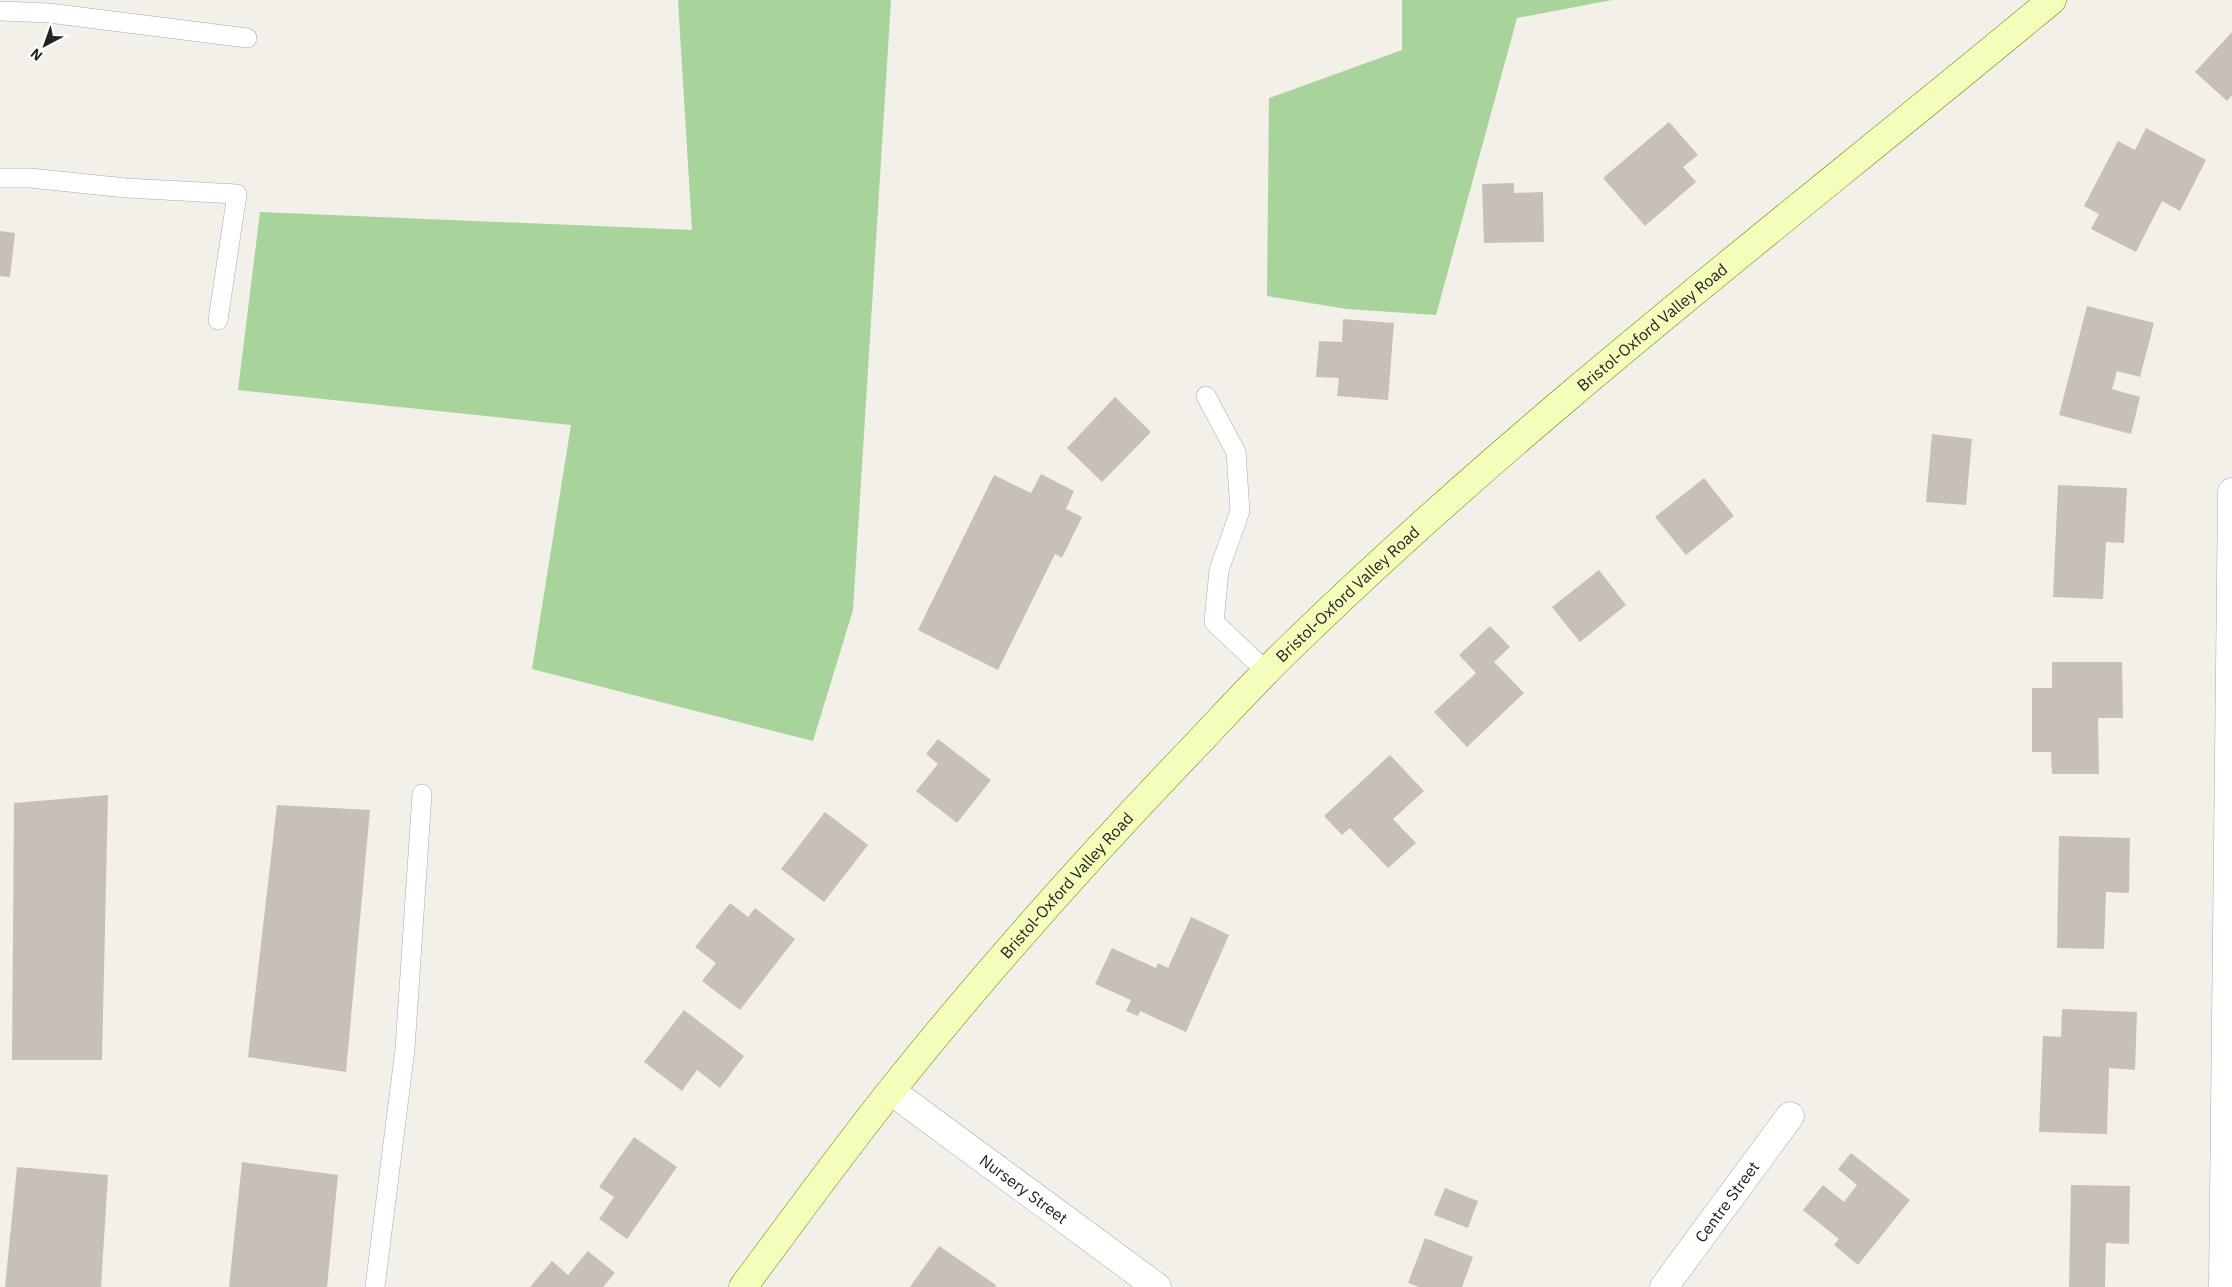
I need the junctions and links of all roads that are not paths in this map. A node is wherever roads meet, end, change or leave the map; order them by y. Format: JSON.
{"nodes":[{"id":1,"x":2052,"y":0,"type":"edge"},
{"id":2,"x":0,"y":11,"type":"edge"},
{"id":3,"x":247,"y":38,"type":"dead end"},
{"id":4,"x":0,"y":178,"type":"edge"},
{"id":5,"x":218,"y":320,"type":"dead end"},
{"id":6,"x":1206,"y":396,"type":"dead end"},
{"id":7,"x":2232,"y":492,"type":"edge"},
{"id":8,"x":1267,"y":672,"type":"junction"},
{"id":9,"x":422,"y":794,"type":"dead end"},
{"id":10,"x":890,"y":1091,"type":"junction"},
{"id":11,"x":1790,"y":1116,"type":"dead end"},
{"id":12,"x":375,"y":1287,"type":"edge"},
{"id":13,"x":744,"y":1287,"type":"edge"},
{"id":14,"x":1157,"y":1287,"type":"edge"},
{"id":15,"x":1664,"y":1287,"type":"edge"},
{"id":16,"x":2223,"y":1287,"type":"edge"}],
"edges":[{"from":1,"to":8,"type":"main road","name":"Bristol-Oxford Valley Road"},
{"from":2,"to":3,"type":"lane"},
{"from":4,"to":5,"type":"lane"},
{"from":6,"to":8,"type":"lane"},
{"from":7,"to":16,"type":"street"},
{"from":8,"to":10,"type":"main road","name":"Bristol-Oxford Valley Road"},
{"from":9,"to":12,"type":"lane"},
{"from":10,"to":13,"type":"main road","name":"Bristol-Oxford Valley Road"},
{"from":10,"to":14,"type":"street","name":"Nursery Street"},
{"from":11,"to":15,"type":"street","name":"Centre Street"}]}
